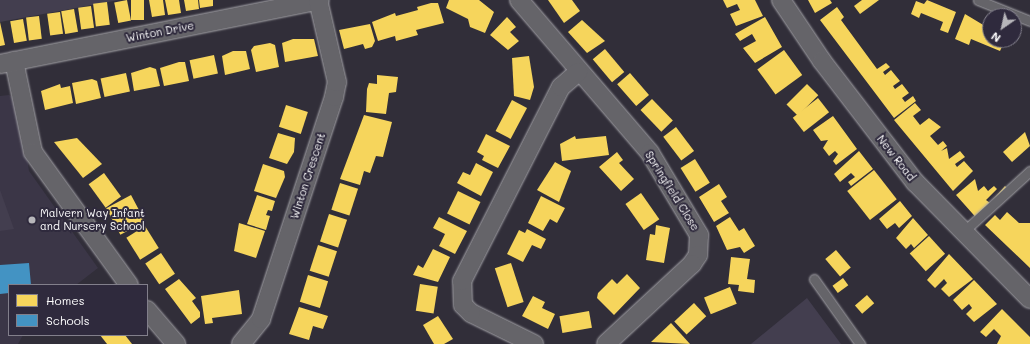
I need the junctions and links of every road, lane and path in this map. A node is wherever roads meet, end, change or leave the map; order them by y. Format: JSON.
{"nodes":[{"id":1,"x":319,"y":0,"type":"edge"},
{"id":2,"x":519,"y":0,"type":"edge"},
{"id":3,"x":781,"y":0,"type":"edge"},
{"id":4,"x":978,"y":0,"type":"edge"},
{"id":5,"x":1030,"y":21,"type":"edge"},
{"id":6,"x":7,"y":63,"type":"edge"},
{"id":7,"x":578,"y":72,"type":"junction"},
{"id":8,"x":1030,"y":171,"type":"edge"},
{"id":9,"x":962,"y":233,"type":"junction"},
{"id":10,"x":814,"y":279,"type":"dead end"},
{"id":11,"x":128,"y":284,"type":"edge"},
{"id":12,"x":1029,"y":295,"type":"edge"},
{"id":13,"x":148,"y":311,"type":"edge"},
{"id":14,"x":176,"y":344,"type":"edge"},
{"id":15,"x":241,"y":344,"type":"edge"},
{"id":16,"x":534,"y":344,"type":"edge"},
{"id":17,"x":606,"y":344,"type":"edge"},
{"id":18,"x":860,"y":344,"type":"edge"}],
"edges":[{"from":1,"to":6,"type":"street","name":"Winton Drive"},
{"from":1,"to":15,"type":"street","name":"Winton Crescent"},
{"from":2,"to":7,"type":"street","name":"Springfield Close"},
{"from":3,"to":9,"type":"street","name":"New Road"},
{"from":4,"to":5,"type":"lane"},
{"from":6,"to":11,"type":"street"},
{"from":7,"to":16,"type":"street"},
{"from":7,"to":17,"type":"street","name":"Springfield Close"},
{"from":8,"to":9,"type":"lane"},
{"from":9,"to":12,"type":"street","name":"New Road"},
{"from":10,"to":18,"type":"lane"},
{"from":13,"to":14,"type":"street"}]}
